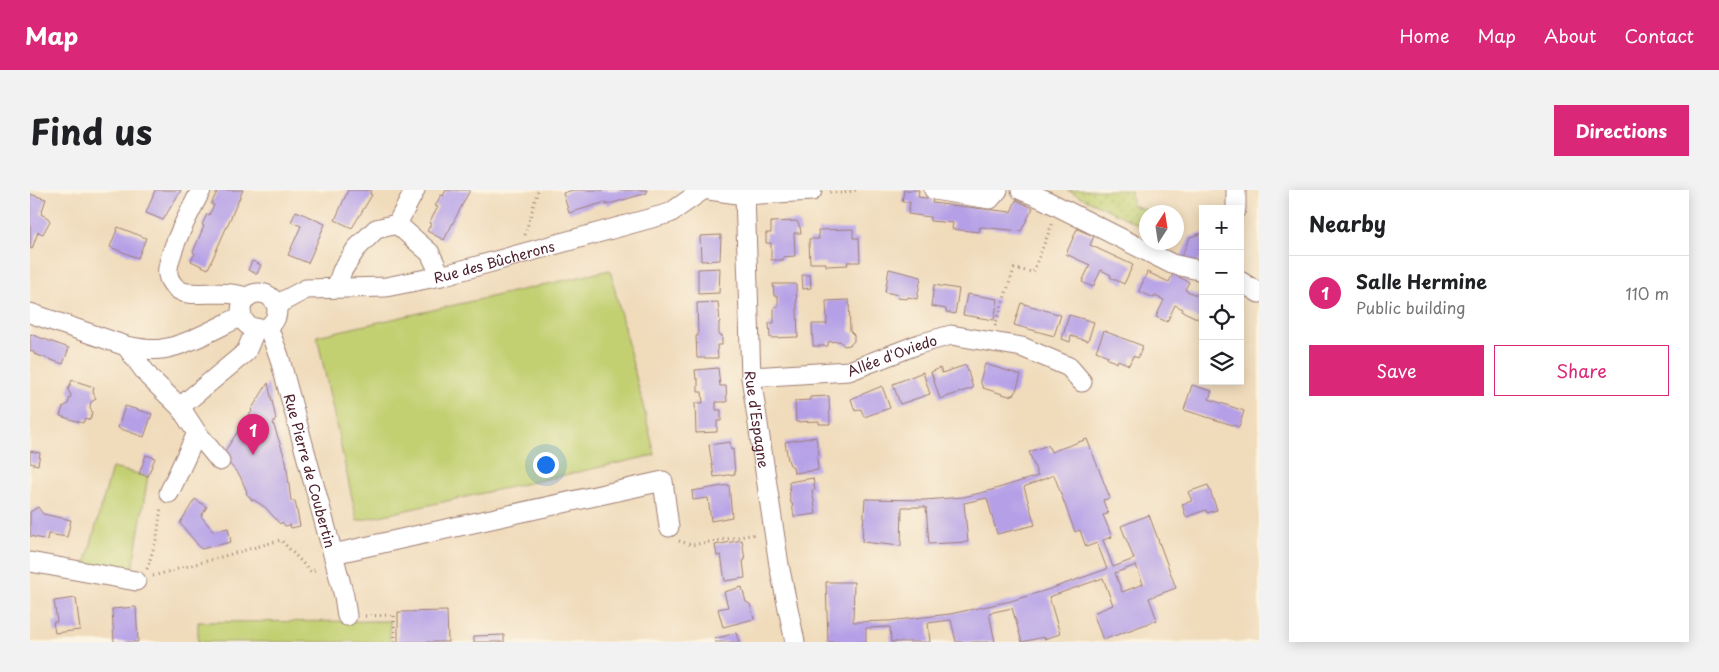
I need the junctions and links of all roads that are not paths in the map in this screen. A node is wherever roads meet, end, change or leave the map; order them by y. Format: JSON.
{"nodes":[{"id":1,"x":201,"y":190,"type":"edge"},
{"id":2,"x":415,"y":190,"type":"edge"},
{"id":3,"x":703,"y":190,"type":"edge"},
{"id":4,"x":709,"y":190,"type":"edge"},
{"id":5,"x":934,"y":190,"type":"edge"},
{"id":6,"x":998,"y":190,"type":"edge"},
{"id":7,"x":1022,"y":190,"type":"edge"},
{"id":8,"x":1236,"y":190,"type":"edge"},
{"id":9,"x":812,"y":191,"type":"edge"},
{"id":10,"x":745,"y":195,"type":"junction"},
{"id":11,"x":1236,"y":205,"type":"edge"},
{"id":12,"x":397,"y":224,"type":"junction"},
{"id":13,"x":1199,"y":270,"type":"edge"},
{"id":14,"x":441,"y":276,"type":"junction"},
{"id":15,"x":1244,"y":283,"type":"edge"},
{"id":16,"x":336,"y":288,"type":"junction"},
{"id":17,"x":1259,"y":292,"type":"edge"},
{"id":18,"x":248,"y":297,"type":"junction"},
{"id":19,"x":276,"y":305,"type":"junction"},
{"id":20,"x":30,"y":313,"type":"edge"},
{"id":21,"x":256,"y":324,"type":"junction"},
{"id":22,"x":126,"y":346,"type":"junction"},
{"id":23,"x":751,"y":377,"type":"junction"},
{"id":24,"x":1082,"y":382,"type":"dead end"},
{"id":25,"x":180,"y":407,"type":"junction"},
{"id":26,"x":197,"y":433,"type":"junction"},
{"id":27,"x":220,"y":461,"type":"dead end"},
{"id":28,"x":169,"y":493,"type":"road end"},
{"id":29,"x":670,"y":527,"type":"road end"},
{"id":30,"x":325,"y":557,"type":"junction"},
{"id":31,"x":30,"y":562,"type":"edge"},
{"id":32,"x":140,"y":580,"type":"road end"},
{"id":33,"x":347,"y":616,"type":"road end"},
{"id":34,"x":795,"y":642,"type":"edge"}],
"edges":[{"from":1,"to":18,"type":"street"},
{"from":2,"to":12,"type":"street"},
{"from":3,"to":14,"type":"street","name":"Rue des Bûcherons"},
{"from":4,"to":10,"type":"street"},
{"from":5,"to":6,"type":"street"},
{"from":7,"to":13,"type":"street"},
{"from":8,"to":11,"type":"street"},
{"from":9,"to":10,"type":"street"},
{"from":10,"to":23,"type":"street","name":"Rue d'Espagne"},
{"from":12,"to":14,"type":"street"},
{"from":12,"to":16,"type":"street"},
{"from":14,"to":16,"type":"street","name":"Rue des Bûcherons"},
{"from":15,"to":17,"type":"street"},
{"from":16,"to":19,"type":"street","name":"Rue des Bûcherons"},
{"from":18,"to":19,"type":"street"},
{"from":18,"to":21,"type":"street"},
{"from":19,"to":21,"type":"street"},
{"from":20,"to":22,"type":"street"},
{"from":21,"to":22,"type":"street"},
{"from":21,"to":25,"type":"street"},
{"from":21,"to":30,"type":"street","name":"Rue Pierre de Coubertin"},
{"from":22,"to":25,"type":"street"},
{"from":23,"to":24,"type":"street","name":"Allée d'Oviedo"},
{"from":23,"to":34,"type":"street","name":"Rue d'Espagne"},
{"from":25,"to":26,"type":"street"},
{"from":26,"to":27,"type":"street"},
{"from":26,"to":28,"type":"street"},
{"from":29,"to":30,"type":"street"},
{"from":30,"to":33,"type":"street","name":"Rue Pierre de Coubertin"},
{"from":31,"to":32,"type":"street"}]}
